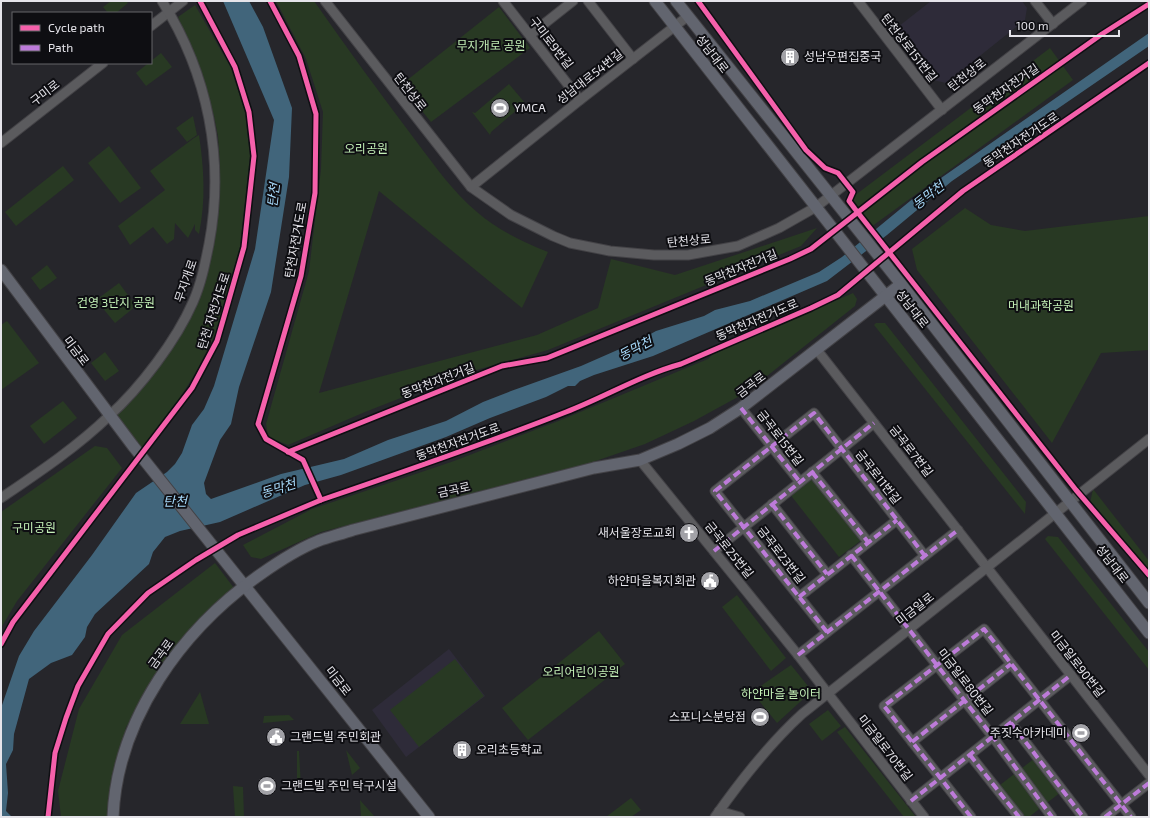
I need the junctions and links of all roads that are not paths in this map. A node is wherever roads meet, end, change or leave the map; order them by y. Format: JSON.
{"nodes":[{"id":1,"x":162,"y":1,"type":"edge"},
{"id":2,"x":183,"y":1,"type":"edge"},
{"id":3,"x":325,"y":1,"type":"edge"},
{"id":4,"x":503,"y":1,"type":"edge"},
{"id":5,"x":573,"y":1,"type":"edge"},
{"id":6,"x":588,"y":1,"type":"edge"},
{"id":7,"x":655,"y":1,"type":"edge"},
{"id":8,"x":676,"y":1,"type":"edge"},
{"id":9,"x":858,"y":1,"type":"edge"},
{"id":10,"x":1035,"y":1,"type":"edge"},
{"id":11,"x":1082,"y":1,"type":"edge"},
{"id":12,"x":169,"y":12,"type":"junction"},
{"id":13,"x":688,"y":16,"type":"junction"},
{"id":14,"x":1053,"y":24,"type":"junction"},
{"id":15,"x":152,"y":25,"type":"edge"},
{"id":16,"x":675,"y":27,"type":"junction"},
{"id":17,"x":530,"y":36,"type":"junction"},
{"id":18,"x":633,"y":59,"type":"junction"},
{"id":19,"x":102,"y":64,"type":"edge"},
{"id":20,"x":580,"y":100,"type":"junction"},
{"id":21,"x":942,"y":110,"type":"junction"},
{"id":22,"x":1,"y":143,"type":"edge"},
{"id":23,"x":471,"y":187,"type":"junction"},
{"id":24,"x":830,"y":197,"type":"junction"},
{"id":25,"x":816,"y":208,"type":"junction"},
{"id":26,"x":1,"y":270,"type":"edge"},
{"id":27,"x":901,"y":284,"type":"junction"},
{"id":28,"x":885,"y":296,"type":"junction"},
{"id":29,"x":817,"y":350,"type":"junction"},
{"id":30,"x":741,"y":408,"type":"junction"},
{"id":31,"x":110,"y":416,"type":"junction"},
{"id":32,"x":874,"y":423,"type":"junction"},
{"id":33,"x":1149,"y":440,"type":"edge"},
{"id":34,"x":771,"y":447,"type":"junction"},
{"id":35,"x":841,"y":449,"type":"junction"},
{"id":36,"x":640,"y":460,"type":"junction"},
{"id":37,"x":812,"y":472,"type":"junction"},
{"id":38,"x":800,"y":482,"type":"junction"},
{"id":39,"x":1,"y":498,"type":"edge"},
{"id":40,"x":1070,"y":502,"type":"junction"},
{"id":41,"x":772,"y":504,"type":"junction"},
{"id":42,"x":1056,"y":514,"type":"junction"},
{"id":43,"x":897,"y":520,"type":"junction"},
{"id":44,"x":744,"y":527,"type":"junction"},
{"id":45,"x":958,"y":530,"type":"junction"},
{"id":46,"x":868,"y":542,"type":"junction"},
{"id":47,"x":714,"y":551,"type":"junction"},
{"id":48,"x":852,"y":555,"type":"junction"},
{"id":49,"x":925,"y":556,"type":"junction"},
{"id":50,"x":987,"y":568,"type":"junction"},
{"id":51,"x":827,"y":574,"type":"junction"},
{"id":52,"x":245,"y":585,"type":"junction"},
{"id":53,"x":881,"y":590,"type":"junction"},
{"id":54,"x":798,"y":597,"type":"junction"},
{"id":55,"x":1149,"y":603,"type":"edge"},
{"id":56,"x":908,"y":629,"type":"junction"},
{"id":57,"x":827,"y":632,"type":"junction"},
{"id":58,"x":1149,"y":633,"type":"edge"},
{"id":59,"x":798,"y":655,"type":"junction"},
{"id":60,"x":1011,"y":664,"type":"junction"},
{"id":61,"x":937,"y":666,"type":"junction"},
{"id":62,"x":1071,"y":675,"type":"junction"},
{"id":63,"x":827,"y":694,"type":"junction"},
{"id":64,"x":965,"y":700,"type":"junction"},
{"id":65,"x":1040,"y":700,"type":"junction"},
{"id":66,"x":1011,"y":723,"type":"junction"},
{"id":67,"x":993,"y":737,"type":"junction"},
{"id":68,"x":912,"y":742,"type":"junction"},
{"id":69,"x":970,"y":755,"type":"junction"},
{"id":70,"x":1149,"y":775,"type":"edge"},
{"id":71,"x":940,"y":778,"type":"junction"},
{"id":72,"x":1149,"y":782,"type":"edge"},
{"id":73,"x":911,"y":801,"type":"junction"},
{"id":74,"x":1121,"y":804,"type":"junction"},
{"id":75,"x":717,"y":814,"type":"edge"},
{"id":76,"x":113,"y":817,"type":"edge"},
{"id":77,"x":429,"y":817,"type":"edge"},
{"id":78,"x":740,"y":817,"type":"edge"},
{"id":79,"x":924,"y":817,"type":"edge"},
{"id":80,"x":971,"y":817,"type":"edge"},
{"id":81,"x":1019,"y":817,"type":"edge"},
{"id":82,"x":1052,"y":817,"type":"edge"},
{"id":83,"x":1083,"y":817,"type":"edge"},
{"id":84,"x":1105,"y":817,"type":"edge"},
{"id":85,"x":1131,"y":817,"type":"edge"}],
"edges":[{"from":1,"to":12,"type":"street","name":"무지개로"},
{"from":2,"to":12,"type":"street"},
{"from":3,"to":23,"type":"street","name":"탄천상로"},
{"from":4,"to":17,"type":"street","name":"구미로9번길"},
{"from":5,"to":17,"type":"street"},
{"from":6,"to":18,"type":"street"},
{"from":7,"to":16,"type":"main road","name":"성남대로"},
{"from":8,"to":13,"type":"main road","name":"성남대로"},
{"from":9,"to":21,"type":"street","name":"탄천상로151번길"},
{"from":10,"to":14,"type":"street"},
{"from":11,"to":14,"type":"street","name":"탄천상로"},
{"from":12,"to":15,"type":"street"},
{"from":12,"to":31,"type":"street","name":"무지개로"},
{"from":13,"to":16,"type":"street","name":"성남대로54번길"},
{"from":13,"to":24,"type":"main road","name":"성남대로"},
{"from":14,"to":21,"type":"street","name":"탄천상로"},
{"from":16,"to":18,"type":"street","name":"성남대로54번길"},
{"from":16,"to":25,"type":"main road","name":"성남대로"},
{"from":17,"to":20,"type":"street","name":"구미로9번길"},
{"from":18,"to":20,"type":"street","name":"성남대로54번길"},
{"from":19,"to":22,"type":"street","name":"구미로"},
{"from":20,"to":23,"type":"street","name":"성남대로54번길"},
{"from":21,"to":24,"type":"street","name":"탄천상로"},
{"from":23,"to":25,"type":"street","name":"탄천상로"},
{"from":24,"to":25,"type":"street","name":"탄천상로"},
{"from":24,"to":27,"type":"main road","name":"성남대로"},
{"from":25,"to":28,"type":"main road","name":"성남대로"},
{"from":26,"to":31,"type":"main road","name":"미금로"},
{"from":27,"to":28,"type":"main road","name":"금곡로"},
{"from":27,"to":40,"type":"main road","name":"성남대로"},
{"from":28,"to":29,"type":"main road","name":"금곡로"},
{"from":28,"to":42,"type":"main road","name":"성남대로"},
{"from":29,"to":30,"type":"main road","name":"금곡로"},
{"from":29,"to":32,"type":"street","name":"금곡로7번길"},
{"from":30,"to":34,"type":"street","name":"금곡로15번길"},
{"from":30,"to":36,"type":"main road","name":"금곡로"},
{"from":31,"to":39,"type":"street","name":"무지개로"},
{"from":31,"to":52,"type":"main road","name":"미금로"},
{"from":32,"to":35,"type":"street","name":"금곡로11번길"},
{"from":32,"to":45,"type":"street","name":"금곡로7번길"},
{"from":33,"to":40,"type":"street","name":"미금일로"},
{"from":34,"to":35,"type":"street","name":"금곡로11번길"},
{"from":34,"to":38,"type":"street","name":"금곡로15번길"},
{"from":34,"to":44,"type":"street","name":"금곡로23번길"},
{"from":35,"to":37,"type":"street","name":"금곡로11번길"},
{"from":35,"to":43,"type":"street","name":"금곡로11번길"},
{"from":36,"to":47,"type":"street","name":"금곡로25번길"},
{"from":36,"to":52,"type":"main road","name":"금곡로"},
{"from":37,"to":38,"type":"street","name":"금곡로11번길"},
{"from":37,"to":46,"type":"street"},
{"from":38,"to":41,"type":"street","name":"금곡로23번길"},
{"from":40,"to":42,"type":"street","name":"미금일로"},
{"from":40,"to":55,"type":"main road","name":"성남대로"},
{"from":41,"to":44,"type":"street","name":"금곡로23번길"},
{"from":41,"to":51,"type":"street"},
{"from":42,"to":50,"type":"street","name":"미금일로"},
{"from":42,"to":58,"type":"main road","name":"성남대로"},
{"from":43,"to":46,"type":"street","name":"금곡로11번길"},
{"from":43,"to":49,"type":"street","name":"금곡로11번길"},
{"from":44,"to":47,"type":"street"},
{"from":44,"to":54,"type":"street","name":"금곡로23번길"},
{"from":45,"to":49,"type":"street"},
{"from":45,"to":50,"type":"street","name":"금곡로7번길"},
{"from":46,"to":48,"type":"street","name":"금곡로11번길"},
{"from":47,"to":59,"type":"street","name":"금곡로25번길"},
{"from":48,"to":51,"type":"street","name":"금곡로23번길"},
{"from":48,"to":53,"type":"street","name":"미금일로80번길"},
{"from":49,"to":53,"type":"street"},
{"from":50,"to":56,"type":"street","name":"미금일로"},
{"from":50,"to":62,"type":"street","name":"미금일로90번길"},
{"from":51,"to":54,"type":"street","name":"금곡로23번길"},
{"from":52,"to":76,"type":"main road","name":"금곡로"},
{"from":52,"to":77,"type":"main road","name":"미금로"},
{"from":53,"to":56,"type":"street","name":"미금일로80번길"},
{"from":53,"to":57,"type":"street"},
{"from":54,"to":57,"type":"street","name":"금곡로23번길"},
{"from":56,"to":61,"type":"street","name":"미금일로80번길"},
{"from":56,"to":63,"type":"street","name":"미금일로"},
{"from":57,"to":59,"type":"street"},
{"from":59,"to":63,"type":"street","name":"금곡로25번길"},
{"from":60,"to":61,"type":"street"},
{"from":60,"to":64,"type":"street"},
{"from":60,"to":65,"type":"street"},
{"from":61,"to":64,"type":"street","name":"미금일로80번길"},
{"from":61,"to":68,"type":"street"},
{"from":62,"to":65,"type":"street"},
{"from":62,"to":70,"type":"street","name":"미금일로90번길"},
{"from":63,"to":73,"type":"street","name":"미금일로70번길"},
{"from":63,"to":75,"type":"street","name":"미금일로"},
{"from":64,"to":67,"type":"street","name":"미금일로80번길"},
{"from":64,"to":68,"type":"street"},
{"from":65,"to":66,"type":"street"},
{"from":65,"to":74,"type":"street"},
{"from":66,"to":67,"type":"street"},
{"from":66,"to":83,"type":"street"},
{"from":67,"to":69,"type":"street"},
{"from":67,"to":82,"type":"street","name":"미금일로80번길"},
{"from":68,"to":71,"type":"street"},
{"from":69,"to":71,"type":"street"},
{"from":69,"to":81,"type":"street"},
{"from":71,"to":73,"type":"street"},
{"from":71,"to":80,"type":"street"},
{"from":72,"to":74,"type":"street"},
{"from":73,"to":79,"type":"street","name":"미금일로70번길"},
{"from":74,"to":84,"type":"street"},
{"from":74,"to":85,"type":"street"},
{"from":75,"to":78,"type":"street"}]}
